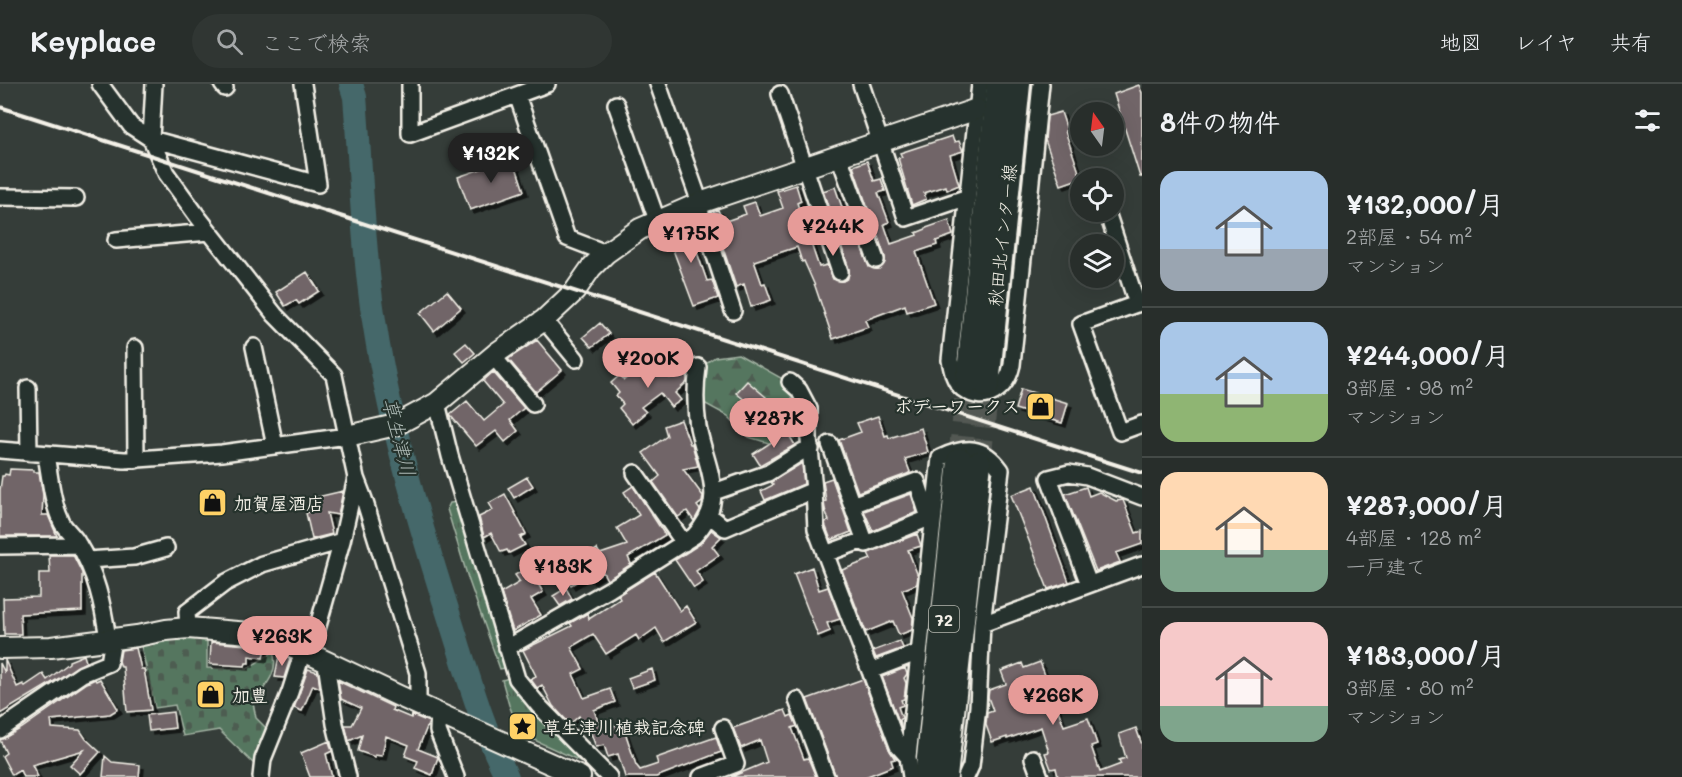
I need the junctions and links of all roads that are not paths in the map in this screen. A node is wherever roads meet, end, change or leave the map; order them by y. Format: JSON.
{"nodes":[{"id":1,"x":100,"y":84,"type":"edge"},
{"id":2,"x":154,"y":84,"type":"edge"},
{"id":3,"x":303,"y":84,"type":"edge"},
{"id":4,"x":410,"y":84,"type":"edge"},
{"id":5,"x":547,"y":84,"type":"edge"},
{"id":6,"x":658,"y":84,"type":"edge"},
{"id":7,"x":861,"y":84,"type":"edge"},
{"id":8,"x":980,"y":84,"type":"edge"},
{"id":9,"x":999,"y":84,"type":"edge"},
{"id":10,"x":1018,"y":84,"type":"edge"},
{"id":11,"x":1041,"y":84,"type":"edge"},
{"id":12,"x":780,"y":94,"type":"dead end"},
{"id":13,"x":517,"y":95,"type":"junction"},
{"id":14,"x":616,"y":104,"type":"dead end"},
{"id":15,"x":977,"y":109,"type":"junction"},
{"id":16,"x":152,"y":139,"type":"junction"},
{"id":17,"x":880,"y":142,"type":"junction"},
{"id":18,"x":839,"y":156,"type":"junction"},
{"id":19,"x":805,"y":168,"type":"junction"},
{"id":20,"x":0,"y":197,"type":"edge"},
{"id":21,"x":968,"y":197,"type":"junction"},
{"id":22,"x":76,"y":198,"type":"dead end"},
{"id":23,"x":699,"y":203,"type":"junction"},
{"id":24,"x":657,"y":220,"type":"junction"},
{"id":25,"x":1111,"y":222,"type":"edge"},
{"id":26,"x":209,"y":232,"type":"junction"},
{"id":27,"x":116,"y":240,"type":"dead end"},
{"id":28,"x":606,"y":254,"type":"junction"},
{"id":29,"x":876,"y":260,"type":"dead end"},
{"id":30,"x":840,"y":272,"type":"dead end"},
{"id":31,"x":1139,"y":303,"type":"edge"},
{"id":32,"x":733,"y":311,"type":"dead end"},
{"id":33,"x":544,"y":320,"type":"junction"},
{"id":34,"x":254,"y":347,"type":"dead end"},
{"id":35,"x":135,"y":348,"type":"dead end"},
{"id":36,"x":493,"y":356,"type":"junction"},
{"id":37,"x":576,"y":358,"type":"dead end"},
{"id":38,"x":698,"y":367,"type":"dead end"},
{"id":39,"x":790,"y":382,"type":"dead end"},
{"id":40,"x":28,"y":388,"type":"dead end"},
{"id":41,"x":533,"y":404,"type":"dead end"},
{"id":42,"x":433,"y":405,"type":"junction"},
{"id":43,"x":1142,"y":424,"type":"edge"},
{"id":44,"x":352,"y":435,"type":"junction"},
{"id":45,"x":830,"y":444,"type":"dead end"},
{"id":46,"x":275,"y":446,"type":"junction"},
{"id":47,"x":811,"y":449,"type":"junction"},
{"id":48,"x":0,"y":450,"type":"edge"},
{"id":49,"x":29,"y":453,"type":"junction"},
{"id":50,"x":46,"y":455,"type":"junction"},
{"id":51,"x":136,"y":460,"type":"junction"},
{"id":52,"x":635,"y":473,"type":"dead end"},
{"id":53,"x":356,"y":478,"type":"junction"},
{"id":54,"x":814,"y":490,"type":"junction"},
{"id":55,"x":714,"y":492,"type":"junction"},
{"id":56,"x":1142,"y":497,"type":"edge"},
{"id":57,"x":852,"y":505,"type":"junction"},
{"id":58,"x":709,"y":514,"type":"junction"},
{"id":59,"x":931,"y":517,"type":"junction"},
{"id":60,"x":864,"y":540,"type":"junction"},
{"id":61,"x":342,"y":541,"type":"junction"},
{"id":62,"x":684,"y":543,"type":"junction"},
{"id":63,"x":79,"y":545,"type":"junction"},
{"id":64,"x":0,"y":546,"type":"edge"},
{"id":65,"x":166,"y":548,"type":"dead end"},
{"id":66,"x":825,"y":554,"type":"junction"},
{"id":67,"x":87,"y":560,"type":"junction"},
{"id":68,"x":1142,"y":565,"type":"edge"},
{"id":69,"x":1089,"y":584,"type":"junction"},
{"id":70,"x":982,"y":624,"type":"junction"},
{"id":71,"x":188,"y":628,"type":"junction"},
{"id":72,"x":111,"y":639,"type":"junction"},
{"id":73,"x":0,"y":648,"type":"edge"},
{"id":74,"x":507,"y":648,"type":"junction"},
{"id":75,"x":919,"y":652,"type":"junction"},
{"id":76,"x":313,"y":656,"type":"junction"},
{"id":77,"x":870,"y":671,"type":"junction"},
{"id":78,"x":797,"y":700,"type":"dead end"},
{"id":79,"x":418,"y":704,"type":"junction"},
{"id":80,"x":441,"y":714,"type":"junction"},
{"id":81,"x":723,"y":728,"type":"dead end"},
{"id":82,"x":0,"y":730,"type":"edge"},
{"id":83,"x":908,"y":757,"type":"junction"},
{"id":84,"x":1033,"y":758,"type":"dead end"},
{"id":85,"x":261,"y":777,"type":"edge"},
{"id":86,"x":348,"y":777,"type":"edge"},
{"id":87,"x":456,"y":777,"type":"edge"},
{"id":88,"x":580,"y":777,"type":"edge"},
{"id":89,"x":609,"y":777,"type":"edge"},
{"id":90,"x":701,"y":777,"type":"edge"},
{"id":91,"x":826,"y":777,"type":"edge"},
{"id":92,"x":911,"y":777,"type":"edge"},
{"id":93,"x":927,"y":777,"type":"edge"},
{"id":94,"x":945,"y":777,"type":"edge"},
{"id":95,"x":966,"y":777,"type":"edge"},
{"id":96,"x":1040,"y":777,"type":"edge"}],
"edges":[{"from":1,"to":16,"type":"street"},
{"from":2,"to":16,"type":"street"},
{"from":3,"to":16,"type":"street"},
{"from":4,"to":13,"type":"street"},
{"from":5,"to":13,"type":"street"},
{"from":6,"to":23,"type":"street"},
{"from":7,"to":17,"type":"street"},
{"from":8,"to":15,"type":"street"},
{"from":9,"to":10,"type":"main road","name":"秋田北インター線"},
{"from":11,"to":21,"type":"street"},
{"from":12,"to":19,"type":"street"},
{"from":13,"to":28,"type":"street"},
{"from":14,"to":24,"type":"street"},
{"from":15,"to":17,"type":"street"},
{"from":15,"to":21,"type":"street"},
{"from":16,"to":26,"type":"street"},
{"from":17,"to":18,"type":"street"},
{"from":17,"to":21,"type":"street"},
{"from":18,"to":19,"type":"street"},
{"from":18,"to":29,"type":"street"},
{"from":19,"to":23,"type":"street"},
{"from":19,"to":30,"type":"street"},
{"from":20,"to":22,"type":"street"},
{"from":23,"to":24,"type":"street"},
{"from":23,"to":32,"type":"street"},
{"from":24,"to":28,"type":"street"},
{"from":25,"to":31,"type":"street"},
{"from":26,"to":27,"type":"street"},
{"from":26,"to":44,"type":"street"},
{"from":28,"to":33,"type":"street"},
{"from":31,"to":43,"type":"street"},
{"from":33,"to":36,"type":"street"},
{"from":33,"to":37,"type":"street"},
{"from":34,"to":46,"type":"street"},
{"from":35,"to":51,"type":"street"},
{"from":36,"to":41,"type":"street"},
{"from":36,"to":42,"type":"street"},
{"from":38,"to":55,"type":"street"},
{"from":39,"to":47,"type":"street"},
{"from":40,"to":49,"type":"street"},
{"from":42,"to":44,"type":"street"},
{"from":42,"to":74,"type":"street"},
{"from":44,"to":46,"type":"street"},
{"from":44,"to":53,"type":"street"},
{"from":45,"to":57,"type":"street"},
{"from":46,"to":51,"type":"street"},
{"from":47,"to":54,"type":"street"},
{"from":47,"to":55,"type":"street"},
{"from":48,"to":49,"type":"street"},
{"from":49,"to":50,"type":"street"},
{"from":50,"to":51,"type":"street"},
{"from":50,"to":63,"type":"street"},
{"from":52,"to":62,"type":"street"},
{"from":53,"to":61,"type":"street"},
{"from":53,"to":79,"type":"street"},
{"from":54,"to":58,"type":"street"},
{"from":54,"to":66,"type":"street"},
{"from":55,"to":58,"type":"street"},
{"from":56,"to":69,"type":"street"},
{"from":57,"to":59,"type":"street"},
{"from":57,"to":60,"type":"street"},
{"from":58,"to":62,"type":"street"},
{"from":59,"to":60,"type":"street"},
{"from":59,"to":70,"type":"street"},
{"from":59,"to":75,"type":"street"},
{"from":60,"to":66,"type":"street"},
{"from":61,"to":71,"type":"street"},
{"from":61,"to":76,"type":"street"},
{"from":62,"to":74,"type":"street"},
{"from":63,"to":64,"type":"street"},
{"from":63,"to":67,"type":"street"},
{"from":65,"to":67,"type":"street"},
{"from":66,"to":77,"type":"street"},
{"from":67,"to":72,"type":"street"},
{"from":68,"to":69,"type":"street"},
{"from":69,"to":70,"type":"street"},
{"from":70,"to":95,"type":"street"},
{"from":71,"to":72,"type":"street"},
{"from":71,"to":76,"type":"street"},
{"from":72,"to":73,"type":"street"},
{"from":72,"to":82,"type":"street"},
{"from":74,"to":89,"type":"street"},
{"from":75,"to":77,"type":"street"},
{"from":75,"to":83,"type":"street"},
{"from":76,"to":79,"type":"street"},
{"from":76,"to":85,"type":"street"},
{"from":76,"to":86,"type":"street"},
{"from":77,"to":83,"type":"street"},
{"from":78,"to":91,"type":"street"},
{"from":79,"to":80,"type":"street"},
{"from":80,"to":87,"type":"street"},
{"from":80,"to":88,"type":"street"},
{"from":81,"to":90,"type":"street"},
{"from":83,"to":92,"type":"street"},
{"from":84,"to":96,"type":"street"},
{"from":93,"to":94,"type":"main road","number":"72"}]}
